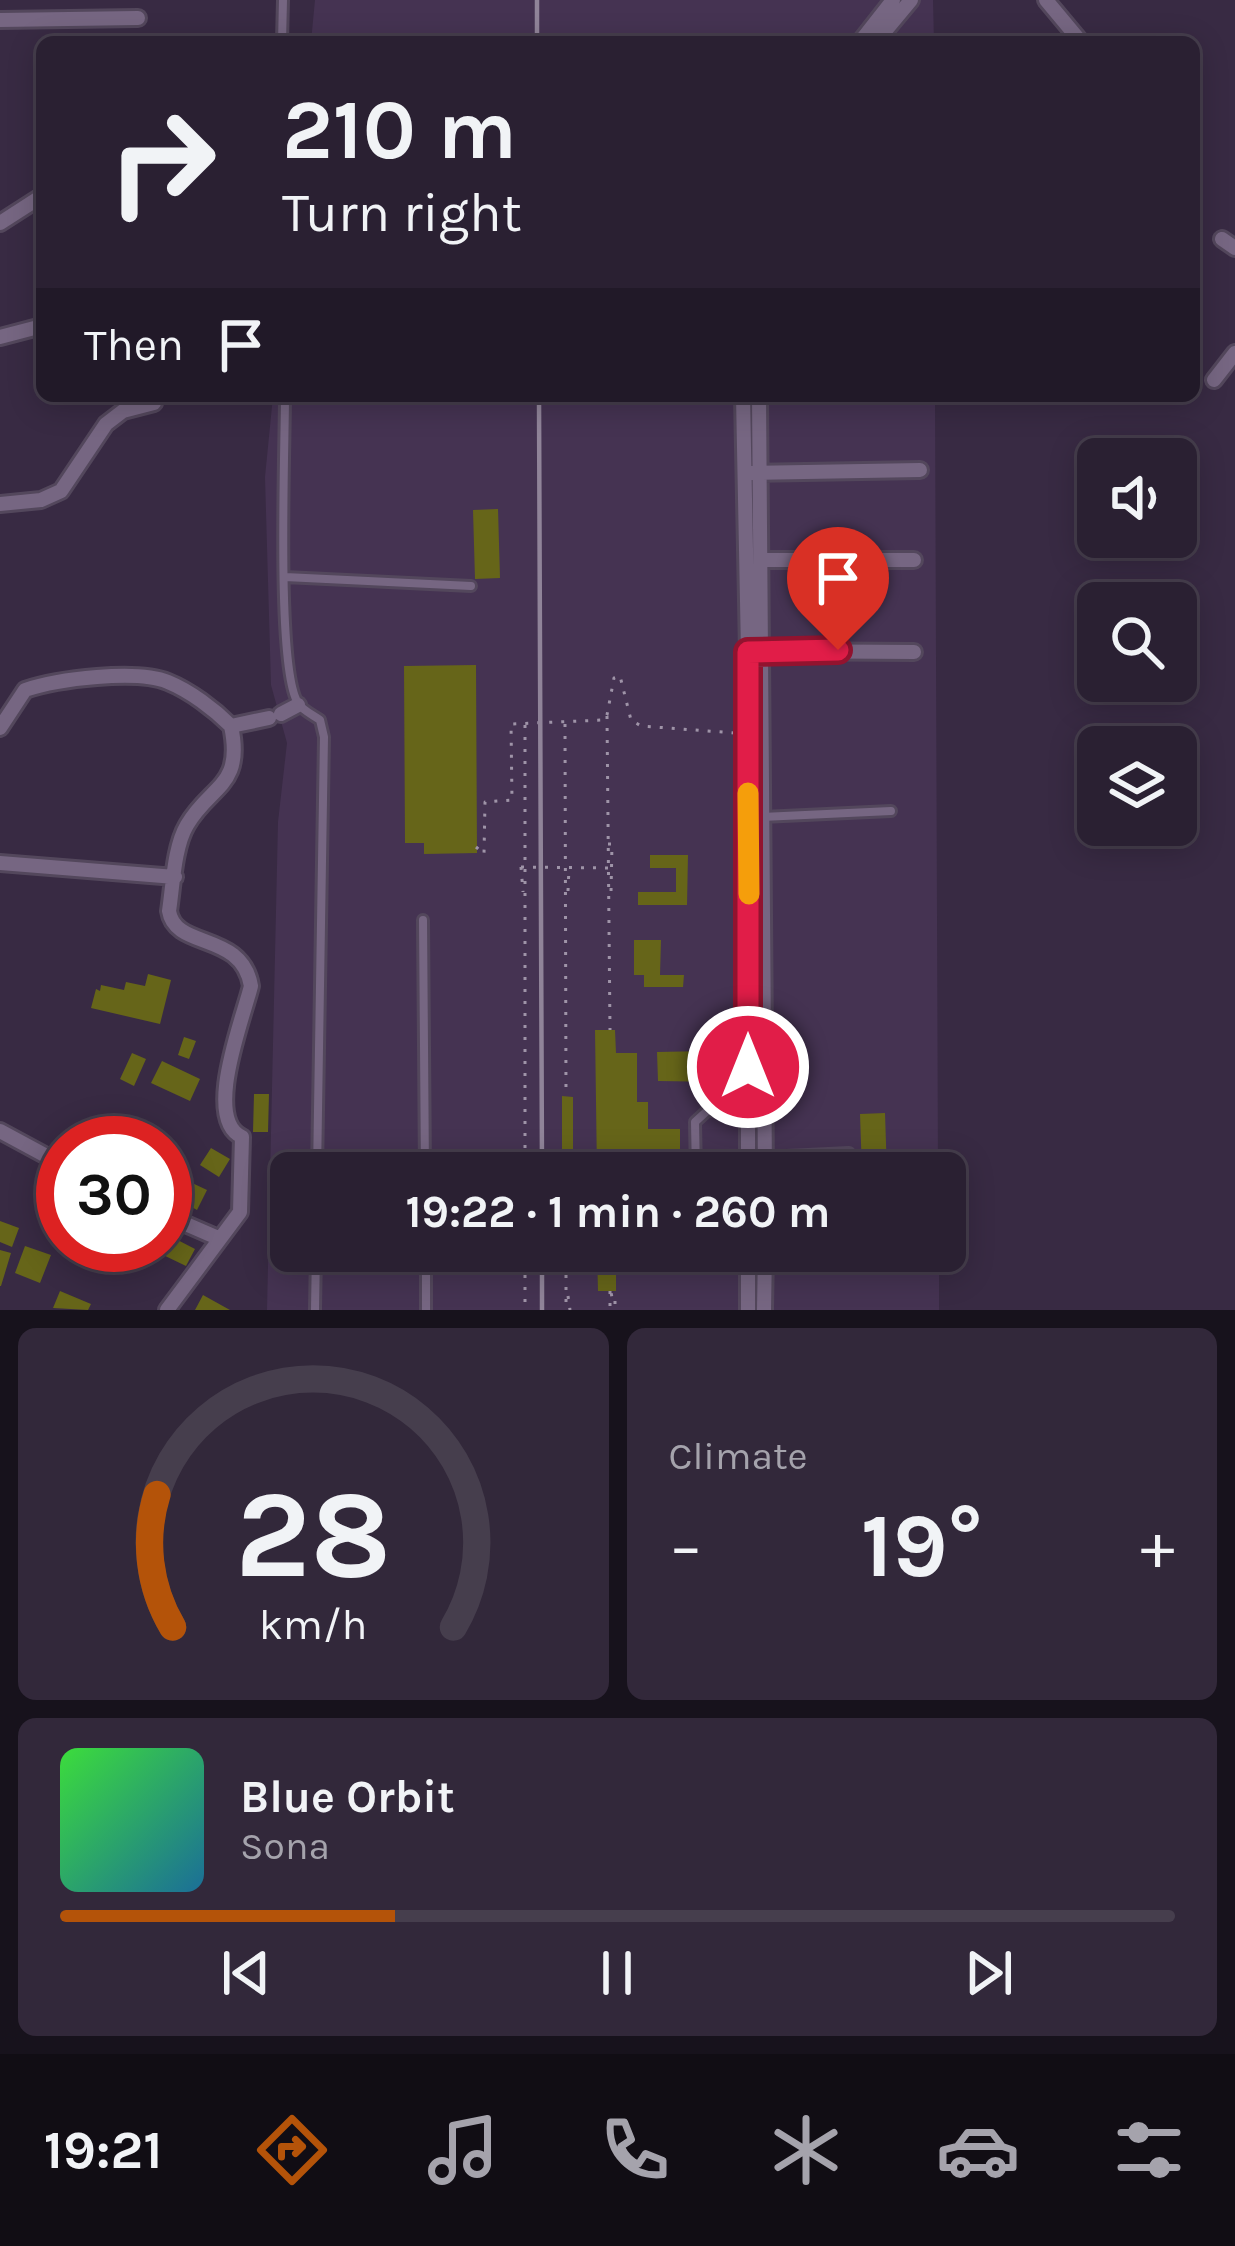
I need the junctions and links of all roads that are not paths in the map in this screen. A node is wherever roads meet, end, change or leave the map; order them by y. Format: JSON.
{"nodes":[{"id":1,"x":283,"y":0,"type":"edge"},
{"id":2,"x":892,"y":0,"type":"edge"},
{"id":3,"x":911,"y":0,"type":"edge"},
{"id":4,"x":1046,"y":0,"type":"edge"},
{"id":5,"x":138,"y":18,"type":"dead end"},
{"id":6,"x":0,"y":20,"type":"edge"},
{"id":7,"x":282,"y":36,"type":"edge"},
{"id":8,"x":865,"y":36,"type":"edge"},
{"id":9,"x":881,"y":36,"type":"edge"},
{"id":10,"x":1076,"y":36,"type":"edge"},
{"id":11,"x":36,"y":200,"type":"edge"},
{"id":12,"x":0,"y":224,"type":"edge"},
{"id":13,"x":36,"y":328,"type":"edge"},
{"id":14,"x":0,"y":337,"type":"edge"},
{"id":15,"x":1235,"y":353,"type":"edge"},
{"id":16,"x":1214,"y":380,"type":"dead end"},
{"id":17,"x":285,"y":402,"type":"edge"},
{"id":18,"x":744,"y":402,"type":"edge"},
{"id":19,"x":758,"y":402,"type":"edge"},
{"id":20,"x":154,"y":403,"type":"dead end"},
{"id":21,"x":920,"y":470,"type":"dead end"},
{"id":22,"x":752,"y":473,"type":"junction"},
{"id":23,"x":0,"y":504,"type":"edge"},
{"id":24,"x":762,"y":560,"type":"junction"},
{"id":25,"x":914,"y":560,"type":"dead end"},
{"id":26,"x":285,"y":577,"type":"junction"},
{"id":27,"x":471,"y":586,"type":"dead end"},
{"id":28,"x":755,"y":651,"type":"junction"},
{"id":29,"x":914,"y":652,"type":"dead end"},
{"id":30,"x":298,"y":705,"type":"junction"},
{"id":31,"x":231,"y":725,"type":"junction"},
{"id":32,"x":0,"y":728,"type":"edge"},
{"id":33,"x":891,"y":811,"type":"dead end"},
{"id":34,"x":756,"y":817,"type":"junction"},
{"id":35,"x":0,"y":863,"type":"edge"},
{"id":36,"x":175,"y":878,"type":"junction"},
{"id":37,"x":423,"y":920,"type":"dead end"},
{"id":38,"x":748,"y":1110,"type":"junction"},
{"id":39,"x":0,"y":1130,"type":"edge"},
{"id":40,"x":36,"y":1151,"type":"edge"},
{"id":41,"x":317,"y":1152,"type":"edge"},
{"id":42,"x":425,"y":1152,"type":"edge"},
{"id":43,"x":696,"y":1152,"type":"edge"},
{"id":44,"x":748,"y":1152,"type":"edge"},
{"id":45,"x":765,"y":1152,"type":"edge"},
{"id":46,"x":192,"y":1227,"type":"edge"},
{"id":47,"x":218,"y":1238,"type":"junction"},
{"id":48,"x":316,"y":1272,"type":"edge"},
{"id":49,"x":426,"y":1272,"type":"edge"},
{"id":50,"x":748,"y":1272,"type":"edge"},
{"id":51,"x":764,"y":1272,"type":"edge"},
{"id":52,"x":167,"y":1310,"type":"edge"},
{"id":53,"x":315,"y":1310,"type":"edge"},
{"id":54,"x":426,"y":1310,"type":"edge"},
{"id":55,"x":748,"y":1310,"type":"edge"},
{"id":56,"x":764,"y":1310,"type":"edge"}],
"edges":[{"from":1,"to":7,"type":"lane"},
{"from":2,"to":8,"type":"street"},
{"from":3,"to":9,"type":"street"},
{"from":4,"to":10,"type":"street"},
{"from":5,"to":6,"type":"street"},
{"from":11,"to":12,"type":"street"},
{"from":13,"to":14,"type":"street"},
{"from":15,"to":16,"type":"street"},
{"from":17,"to":26,"type":"lane"},
{"from":18,"to":22,"type":"street"},
{"from":19,"to":22,"type":"street"},
{"from":20,"to":23,"type":"street"},
{"from":21,"to":22,"type":"street"},
{"from":22,"to":24,"type":"street"},
{"from":22,"to":28,"type":"street"},
{"from":24,"to":25,"type":"street"},
{"from":24,"to":28,"type":"street"},
{"from":26,"to":27,"type":"lane"},
{"from":26,"to":30,"type":"lane"},
{"from":28,"to":29,"type":"street"},
{"from":28,"to":34,"type":"street"},
{"from":28,"to":34,"type":"street"},
{"from":30,"to":31,"type":"street"},
{"from":30,"to":41,"type":"lane"},
{"from":31,"to":32,"type":"street"},
{"from":31,"to":36,"type":"street"},
{"from":33,"to":34,"type":"lane"},
{"from":34,"to":38,"type":"street"},
{"from":34,"to":45,"type":"street"},
{"from":35,"to":36,"type":"street"},
{"from":36,"to":47,"type":"street"},
{"from":37,"to":42,"type":"lane"},
{"from":38,"to":43,"type":"lane"},
{"from":38,"to":44,"type":"street"},
{"from":39,"to":40,"type":"street"},
{"from":46,"to":47,"type":"street"},
{"from":47,"to":52,"type":"street"},
{"from":48,"to":53,"type":"lane"},
{"from":49,"to":54,"type":"lane"},
{"from":50,"to":55,"type":"street"},
{"from":51,"to":56,"type":"street"}]}
